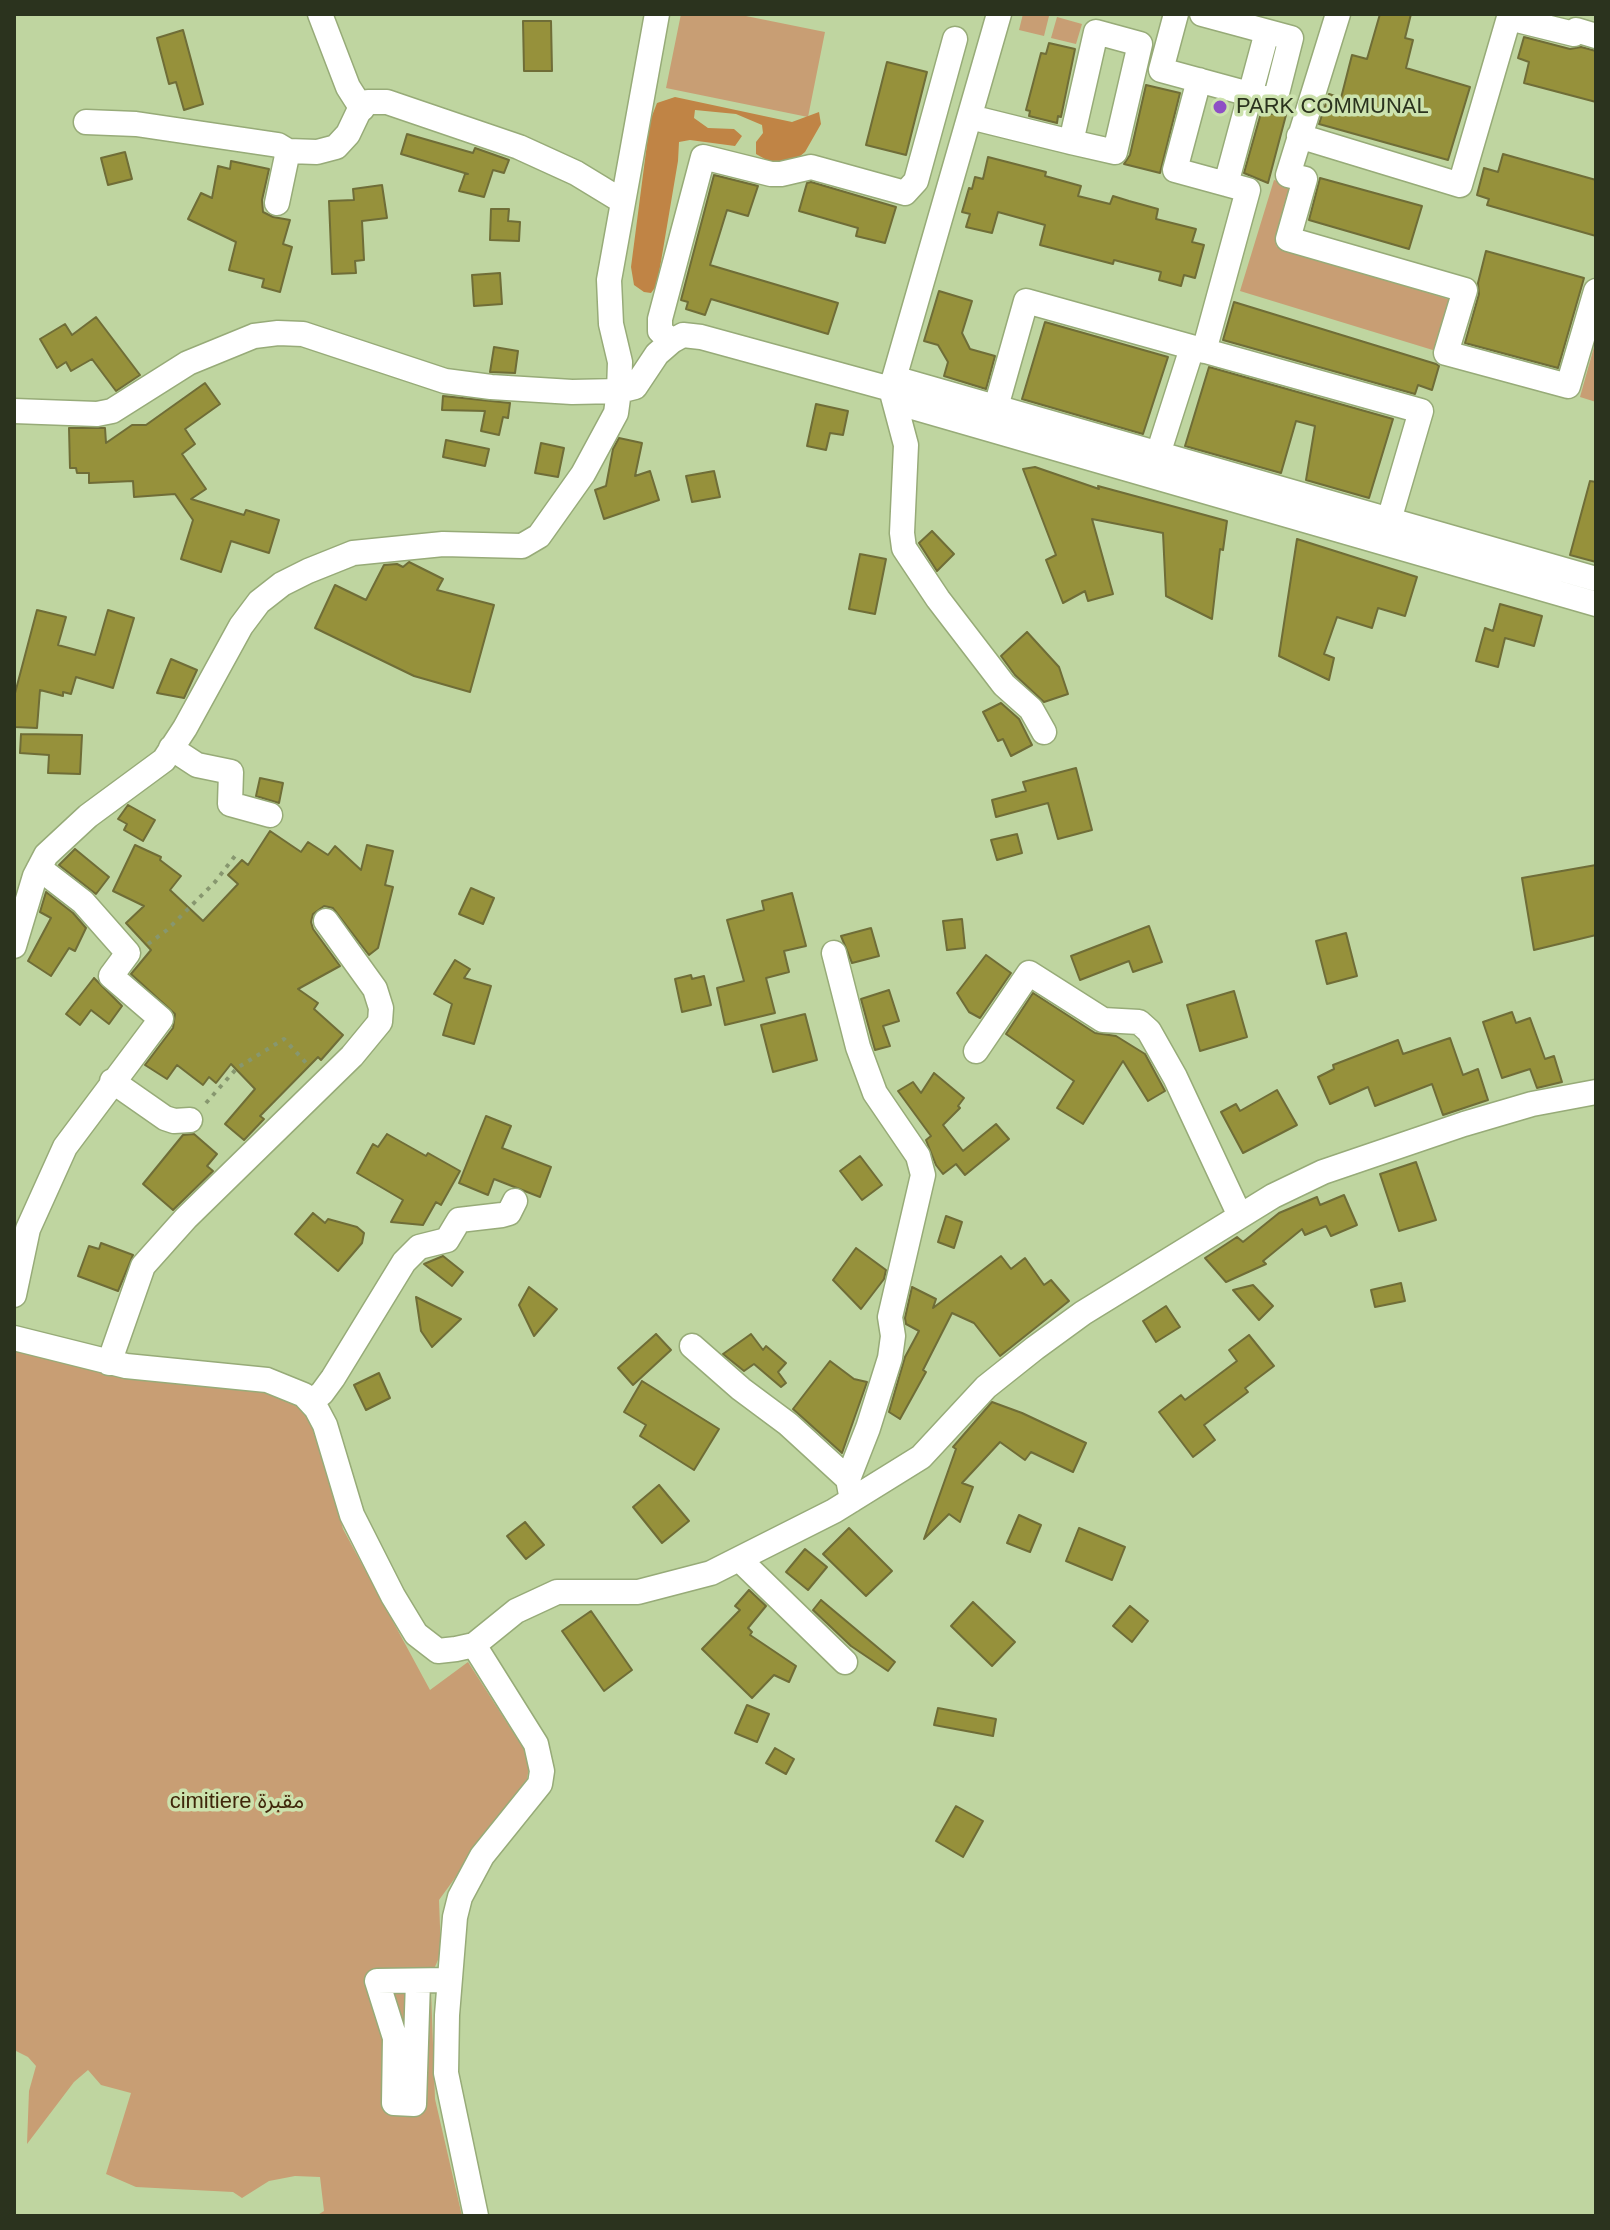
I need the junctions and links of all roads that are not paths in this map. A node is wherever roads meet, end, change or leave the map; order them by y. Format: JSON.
{"nodes":[{"id":1,"x":320,"y":14,"type":"edge"},
{"id":2,"x":657,"y":14,"type":"edge"},
{"id":3,"x":999,"y":14,"type":"edge"},
{"id":4,"x":1176,"y":14,"type":"edge"},
{"id":5,"x":1202,"y":14,"type":"edge"},
{"id":6,"x":1338,"y":14,"type":"edge"},
{"id":7,"x":1510,"y":16,"type":"edge"},
{"id":8,"x":1596,"y":36,"type":"edge"},
{"id":9,"x":955,"y":39,"type":"dead end"},
{"id":10,"x":1199,"y":80,"type":"junction"},
{"id":11,"x":1251,"y":94,"type":"junction"},
{"id":12,"x":362,"y":109,"type":"junction"},
{"id":13,"x":970,"y":117,"type":"junction"},
{"id":14,"x":86,"y":122,"type":"dead end"},
{"id":15,"x":1299,"y":136,"type":"junction"},
{"id":16,"x":1071,"y":142,"type":"junction"},
{"id":17,"x":288,"y":151,"type":"junction"},
{"id":18,"x":1226,"y":184,"type":"junction"},
{"id":19,"x":622,"y":201,"type":"junction"},
{"id":20,"x":277,"y":203,"type":"dead end"},
{"id":21,"x":1596,"y":291,"type":"edge"},
{"id":22,"x":672,"y":341,"type":"junction"},
{"id":23,"x":1198,"y":349,"type":"junction"},
{"id":24,"x":893,"y":388,"type":"junction"},
{"id":25,"x":619,"y":391,"type":"junction"},
{"id":26,"x":996,"y":407,"type":"junction"},
{"id":27,"x":14,"y":411,"type":"edge"},
{"id":28,"x":1158,"y":454,"type":"junction"},
{"id":29,"x":1389,"y":520,"type":"junction"},
{"id":30,"x":1596,"y":579,"type":"edge"},
{"id":31,"x":1596,"y":604,"type":"edge"},
{"id":32,"x":1044,"y":732,"type":"dead end"},
{"id":33,"x":171,"y":748,"type":"junction"},
{"id":34,"x":270,"y":815,"type":"dead end"},
{"id":35,"x":39,"y":868,"type":"junction"},
{"id":36,"x":326,"y":921,"type":"dead end"},
{"id":37,"x":14,"y":946,"type":"edge"},
{"id":38,"x":834,"y":953,"type":"dead end"},
{"id":39,"x":976,"y":1051,"type":"dead end"},
{"id":40,"x":112,"y":1081,"type":"junction"},
{"id":41,"x":1596,"y":1092,"type":"edge"},
{"id":42,"x":190,"y":1120,"type":"road end"},
{"id":43,"x":515,"y":1201,"type":"dead end"},
{"id":44,"x":1240,"y":1216,"type":"junction"},
{"id":45,"x":14,"y":1295,"type":"edge"},
{"id":46,"x":14,"y":1338,"type":"edge"},
{"id":47,"x":692,"y":1346,"type":"dead end"},
{"id":48,"x":109,"y":1363,"type":"junction"},
{"id":49,"x":311,"y":1402,"type":"junction"},
{"id":50,"x":850,"y":1490,"type":"junction"},
{"id":51,"x":739,"y":1559,"type":"junction"},
{"id":52,"x":474,"y":1645,"type":"junction"},
{"id":53,"x":845,"y":1662,"type":"dead end"},
{"id":54,"x":449,"y":1980,"type":"junction"},
{"id":55,"x":418,"y":1981,"type":"junction"},
{"id":56,"x":476,"y":2216,"type":"edge"}],
"edges":[{"from":1,"to":12,"type":"street"},
{"from":2,"to":19,"type":"street"},
{"from":3,"to":13,"type":"street"},
{"from":4,"to":10,"type":"street"},
{"from":5,"to":11,"type":"street"},
{"from":6,"to":15,"type":"street"},
{"from":7,"to":8,"type":"street"},
{"from":7,"to":15,"type":"street"},
{"from":9,"to":22,"type":"street"},
{"from":10,"to":11,"type":"street"},
{"from":10,"to":18,"type":"street"},
{"from":11,"to":18,"type":"street"},
{"from":12,"to":17,"type":"street"},
{"from":12,"to":19,"type":"street"},
{"from":13,"to":16,"type":"street"},
{"from":13,"to":24,"type":"street"},
{"from":14,"to":17,"type":"street"},
{"from":15,"to":21,"type":"street"},
{"from":16,"to":16,"type":"street"},
{"from":17,"to":20,"type":"street"},
{"from":18,"to":23,"type":"street"},
{"from":19,"to":25,"type":"street"},
{"from":22,"to":24,"type":"street"},
{"from":22,"to":25,"type":"street"},
{"from":23,"to":26,"type":"street"},
{"from":23,"to":28,"type":"street"},
{"from":23,"to":29,"type":"street"},
{"from":24,"to":26,"type":"street"},
{"from":24,"to":31,"type":"street"},
{"from":24,"to":32,"type":"street"},
{"from":25,"to":27,"type":"street"},
{"from":25,"to":33,"type":"street"},
{"from":26,"to":28,"type":"street"},
{"from":28,"to":29,"type":"street"},
{"from":29,"to":30,"type":"street"},
{"from":33,"to":34,"type":"street"},
{"from":33,"to":35,"type":"street"},
{"from":35,"to":37,"type":"street"},
{"from":35,"to":40,"type":"street"},
{"from":36,"to":48,"type":"street"},
{"from":38,"to":50,"type":"street"},
{"from":39,"to":44,"type":"street"},
{"from":40,"to":42,"type":"street"},
{"from":40,"to":45,"type":"street"},
{"from":41,"to":44,"type":"street"},
{"from":43,"to":49,"type":"street"},
{"from":44,"to":50,"type":"street"},
{"from":46,"to":48,"type":"street"},
{"from":47,"to":50,"type":"street"},
{"from":48,"to":49,"type":"street"},
{"from":49,"to":52,"type":"street"},
{"from":50,"to":51,"type":"street"},
{"from":51,"to":52,"type":"street"},
{"from":51,"to":53,"type":"street"},
{"from":52,"to":54,"type":"street"},
{"from":54,"to":55,"type":"street"},
{"from":54,"to":56,"type":"street"},
{"from":55,"to":55,"type":"street"}]}
